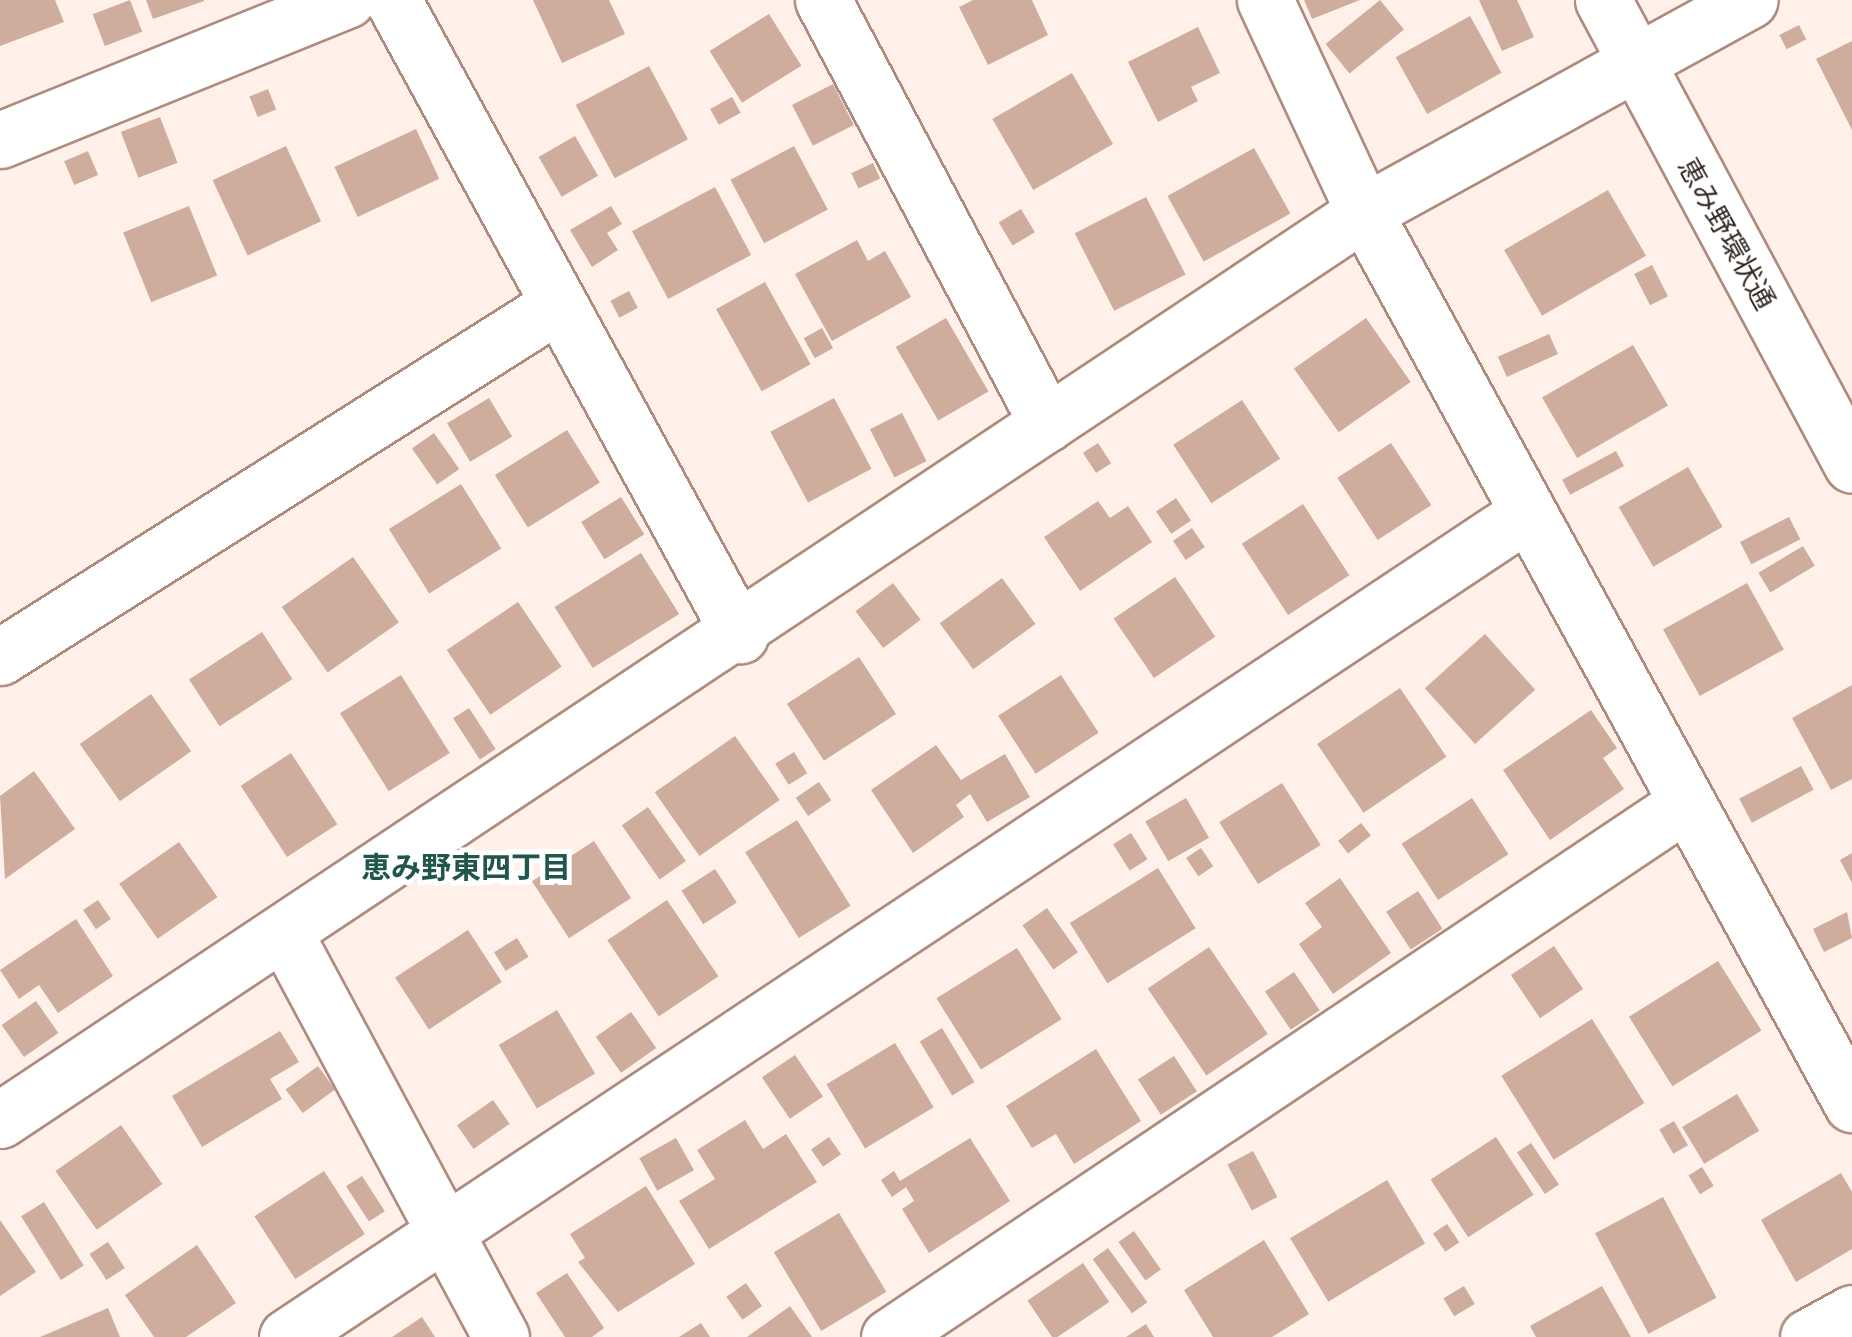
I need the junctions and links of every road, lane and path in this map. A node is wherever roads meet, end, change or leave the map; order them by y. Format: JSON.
{"nodes":[{"id":1,"x":346,"y":0,"type":"edge"},
{"id":2,"x":393,"y":0,"type":"edge"},
{"id":3,"x":823,"y":0,"type":"edge"},
{"id":4,"x":1265,"y":0,"type":"edge"},
{"id":5,"x":1603,"y":0,"type":"edge"},
{"id":6,"x":1749,"y":0,"type":"edge"},
{"id":7,"x":1632,"y":62,"type":"junction"},
{"id":8,"x":0,"y":140,"type":"edge"},
{"id":9,"x":1364,"y":212,"type":"junction"},
{"id":10,"x":554,"y":307,"type":"junction"},
{"id":11,"x":1047,"y":423,"type":"junction"},
{"id":12,"x":1852,"y":465,"type":"edge"},
{"id":13,"x":1528,"y":513,"type":"junction"},
{"id":14,"x":740,"y":635,"type":"junction"},
{"id":15,"x":0,"y":657,"type":"edge"},
{"id":16,"x":1686,"y":803,"type":"junction"},
{"id":17,"x":285,"y":934,"type":"junction"},
{"id":18,"x":1852,"y":1104,"type":"edge"},
{"id":19,"x":0,"y":1120,"type":"edge"},
{"id":20,"x":442,"y":1226,"type":"junction"},
{"id":21,"x":1852,"y":1313,"type":"edge"},
{"id":22,"x":286,"y":1337,"type":"edge"},
{"id":23,"x":501,"y":1337,"type":"edge"},
{"id":24,"x":889,"y":1337,"type":"edge"},
{"id":25,"x":1808,"y":1337,"type":"edge"}],
"edges":[{"from":1,"to":8,"type":"street"},
{"from":2,"to":10,"type":"street"},
{"from":3,"to":11,"type":"street"},
{"from":4,"to":9,"type":"street"},
{"from":5,"to":7,"type":"street","name":"恵み野環状通"},
{"from":6,"to":7,"type":"street"},
{"from":7,"to":9,"type":"street"},
{"from":7,"to":12,"type":"street","name":"恵み野環状通"},
{"from":9,"to":11,"type":"street"},
{"from":9,"to":13,"type":"street"},
{"from":10,"to":14,"type":"street"},
{"from":10,"to":15,"type":"street"},
{"from":11,"to":14,"type":"street"},
{"from":13,"to":16,"type":"street"},
{"from":13,"to":20,"type":"street"},
{"from":14,"to":17,"type":"street"},
{"from":16,"to":18,"type":"street"},
{"from":16,"to":24,"type":"street"},
{"from":17,"to":19,"type":"street"},
{"from":17,"to":20,"type":"street"},
{"from":20,"to":22,"type":"street"},
{"from":20,"to":23,"type":"street"},
{"from":21,"to":25,"type":"street"}]}
